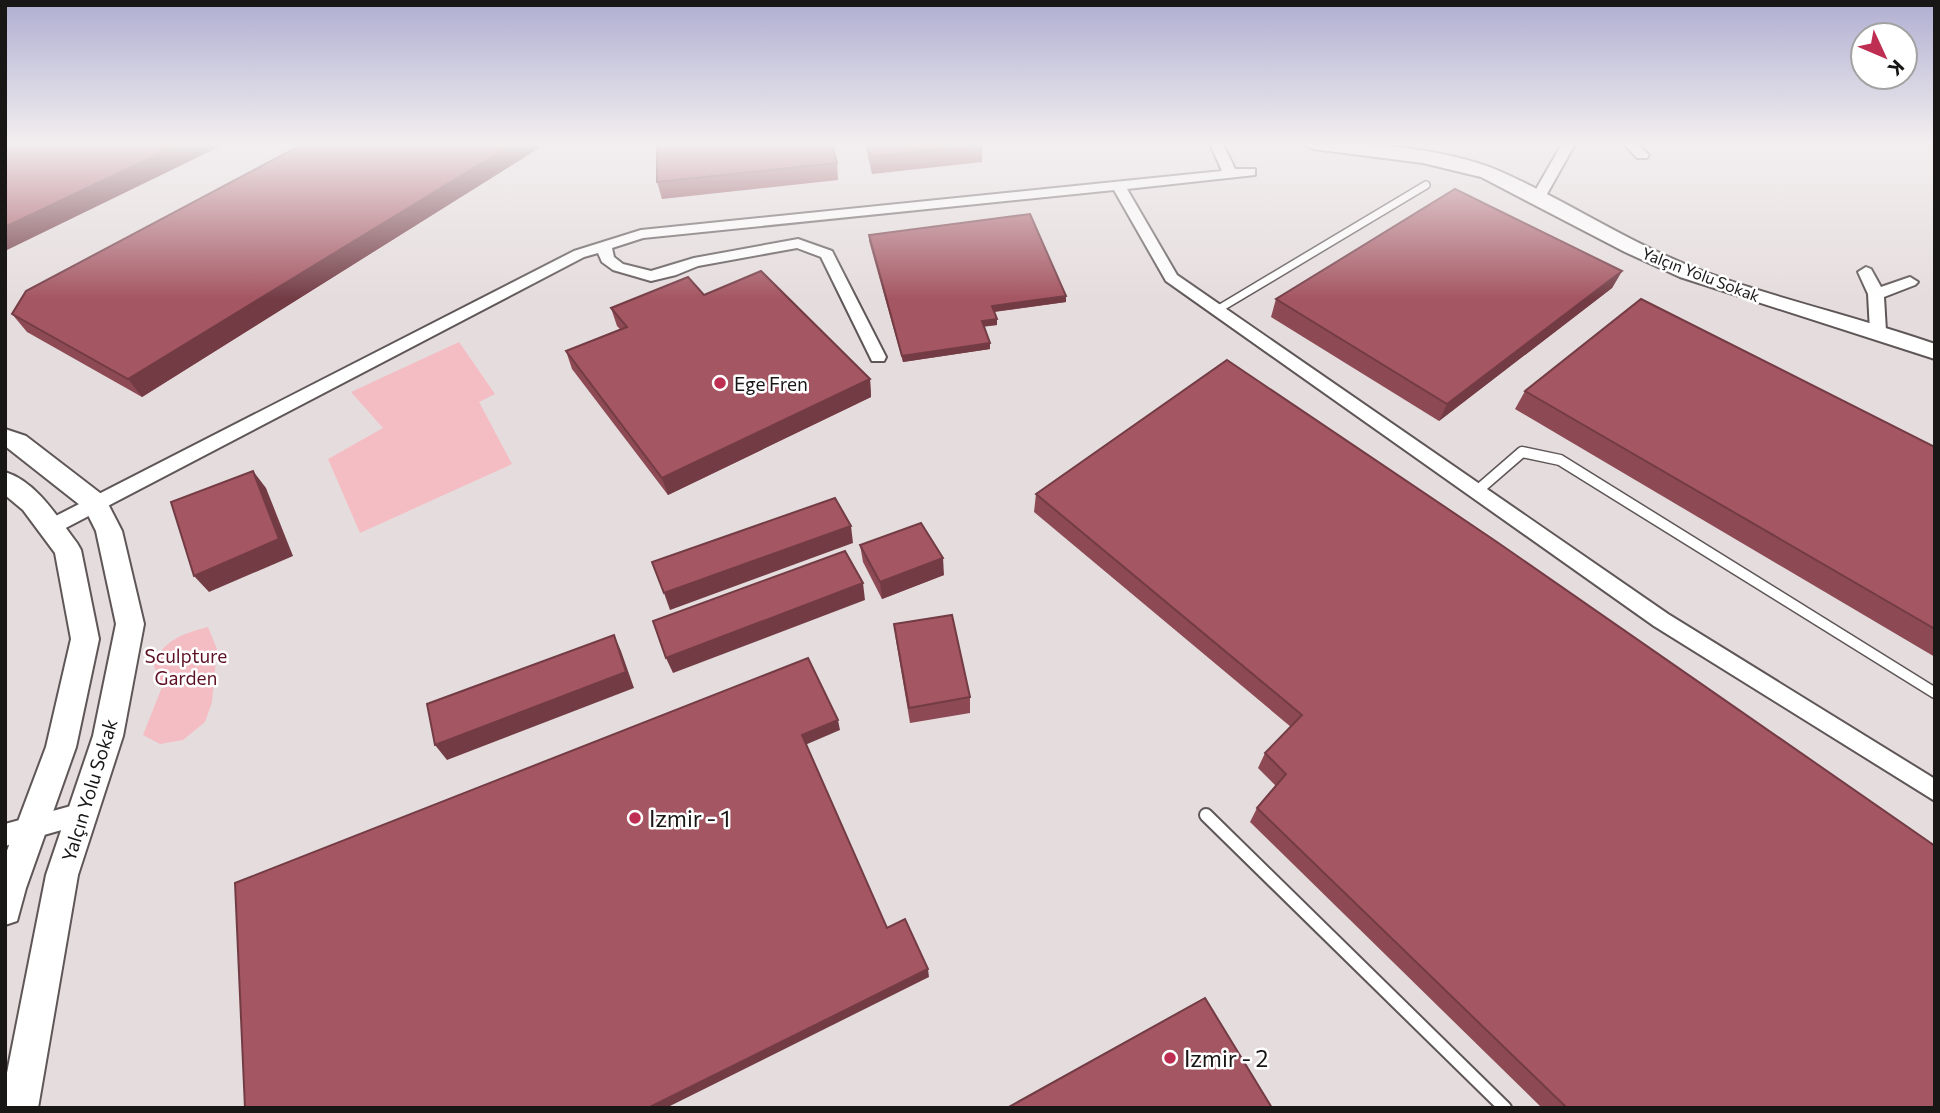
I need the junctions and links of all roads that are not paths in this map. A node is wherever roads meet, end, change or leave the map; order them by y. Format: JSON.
{"nodes":[{"id":1,"x":1003,"y":196,"type":"edge"},
{"id":2,"x":1124,"y":196,"type":"edge"},
{"id":3,"x":1408,"y":196,"type":"edge"},
{"id":4,"x":1534,"y":196,"type":"edge"},
{"id":5,"x":1538,"y":198,"type":"joint"},
{"id":6,"x":604,"y":246,"type":"junction"},
{"id":7,"x":1866,"y":272,"type":"dead end"},
{"id":8,"x":1910,"y":282,"type":"dead end"},
{"id":9,"x":1876,"y":294,"type":"junction"},
{"id":10,"x":1217,"y":310,"type":"junction"},
{"id":11,"x":1878,"y":331,"type":"junction"},
{"id":12,"x":1935,"y":352,"type":"edge"},
{"id":13,"x":878,"y":357,"type":"dead end"},
{"id":14,"x":5,"y":437,"type":"edge"},
{"id":15,"x":5,"y":481,"type":"edge"},
{"id":16,"x":1476,"y":491,"type":"junction"},
{"id":17,"x":95,"y":503,"type":"junction"},
{"id":18,"x":51,"y":527,"type":"junction"},
{"id":19,"x":1935,"y":694,"type":"edge"},
{"id":20,"x":1935,"y":791,"type":"edge"},
{"id":21,"x":82,"y":814,"type":"junction"},
{"id":22,"x":1206,"y":815,"type":"dead end"},
{"id":23,"x":18,"y":831,"type":"edge"},
{"id":24,"x":5,"y":909,"type":"edge"},
{"id":25,"x":19,"y":1108,"type":"edge"},
{"id":26,"x":1505,"y":1108,"type":"edge"}],
"edges":[{"from":1,"to":6,"type":"street"},
{"from":2,"to":10,"type":"street"},
{"from":3,"to":10,"type":"lane"},
{"from":4,"to":5,"type":"street","name":"Yalçın Yolu Sokak"},
{"from":5,"to":11,"type":"street","name":"Yalçın Yolu Sokak"},
{"from":6,"to":13,"type":"street"},
{"from":6,"to":17,"type":"street"},
{"from":7,"to":9,"type":"street"},
{"from":8,"to":9,"type":"street"},
{"from":9,"to":11,"type":"street"},
{"from":10,"to":16,"type":"street"},
{"from":11,"to":12,"type":"street","name":"Yalçın Yolu Sokak"},
{"from":14,"to":17,"type":"street","name":"Yalçın Yolu Sokak"},
{"from":15,"to":18,"type":"street","name":"Yalçın Yolu Sokak"},
{"from":16,"to":19,"type":"lane"},
{"from":16,"to":20,"type":"street"},
{"from":17,"to":18,"type":"street"},
{"from":17,"to":21,"type":"street","name":"Yalçın Yolu Sokak"},
{"from":18,"to":23,"type":"street","name":"Yalçın Yolu Sokak"},
{"from":21,"to":23,"type":"street"},
{"from":21,"to":25,"type":"street","name":"Yalçın Yolu Sokak"},
{"from":22,"to":26,"type":"lane"},
{"from":23,"to":24,"type":"street","name":"Yalçın Yolu Sokak"}]}
